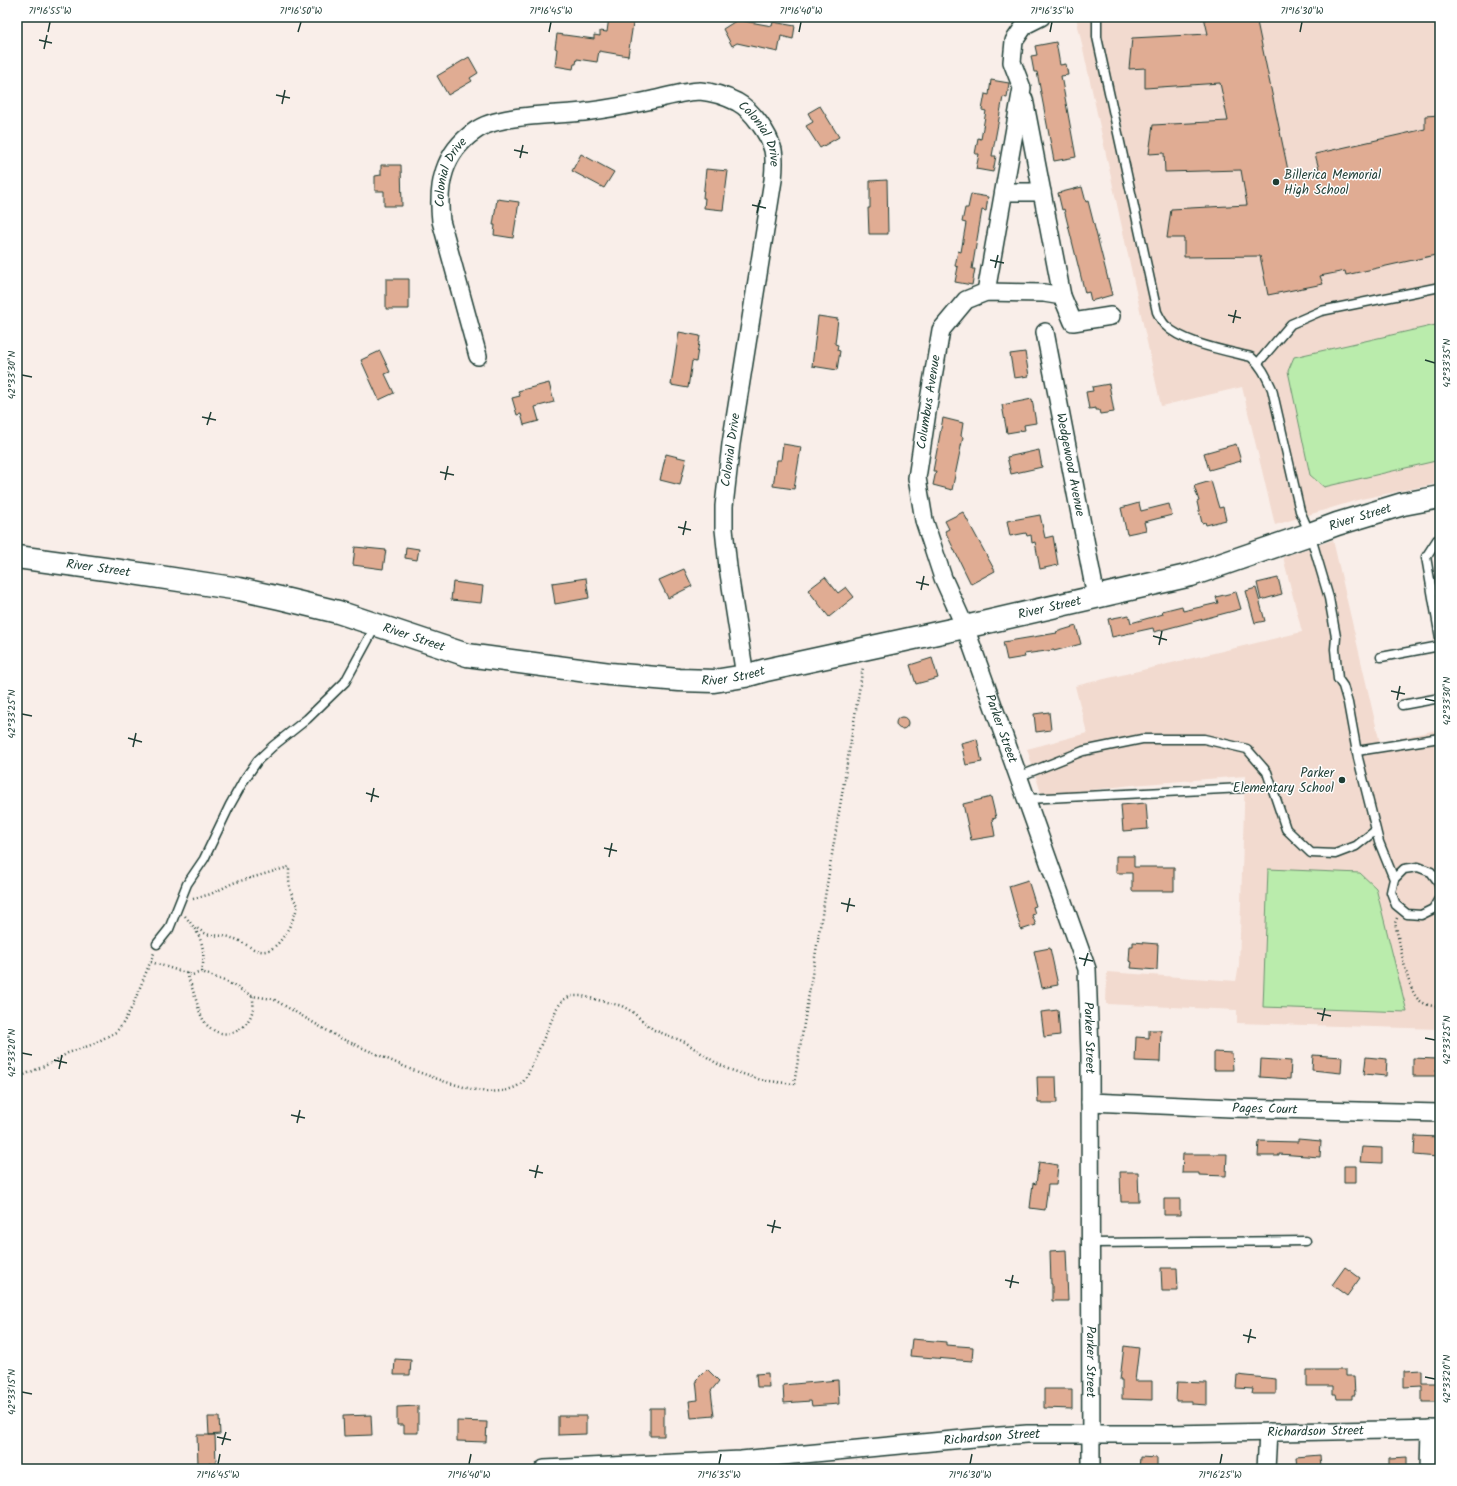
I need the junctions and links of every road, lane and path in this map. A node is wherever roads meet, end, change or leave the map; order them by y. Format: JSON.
{"nodes":[{"id":1,"x":1041,"y":17,"type":"edge"},
{"id":2,"x":1097,"y":17,"type":"edge"},
{"id":3,"x":1022,"y":88,"type":"junction"},
{"id":4,"x":1004,"y":192,"type":"junction"},
{"id":5,"x":1042,"y":192,"type":"junction"},
{"id":6,"x":1440,"y":287,"type":"edge"},
{"id":7,"x":986,"y":292,"type":"junction"},
{"id":8,"x":1062,"y":296,"type":"junction"},
{"id":9,"x":1111,"y":316,"type":"dead end"},
{"id":10,"x":1045,"y":332,"type":"dead end"},
{"id":11,"x":478,"y":356,"type":"dead end"},
{"id":12,"x":1258,"y":363,"type":"junction"},
{"id":13,"x":1440,"y":497,"type":"edge"},
{"id":14,"x":1310,"y":534,"type":"junction"},
{"id":15,"x":1440,"y":539,"type":"edge"},
{"id":16,"x":17,"y":557,"type":"edge"},
{"id":17,"x":1096,"y":597,"type":"junction"},
{"id":18,"x":377,"y":625,"type":"junction"},
{"id":19,"x":965,"y":627,"type":"junction"},
{"id":20,"x":1439,"y":627,"type":"edge"},
{"id":21,"x":1440,"y":638,"type":"edge"},
{"id":22,"x":1440,"y":646,"type":"edge"},
{"id":23,"x":866,"y":649,"type":"junction"},
{"id":24,"x":1381,"y":657,"type":"dead end"},
{"id":25,"x":745,"y":676,"type":"junction"},
{"id":26,"x":1440,"y":698,"type":"edge"},
{"id":27,"x":1402,"y":705,"type":"dead end"},
{"id":28,"x":1440,"y":738,"type":"edge"},
{"id":29,"x":1357,"y":751,"type":"junction"},
{"id":30,"x":1018,"y":777,"type":"junction"},
{"id":31,"x":1243,"y":788,"type":"dead end"},
{"id":32,"x":1027,"y":799,"type":"junction"},
{"id":33,"x":1376,"y":830,"type":"junction"},
{"id":34,"x":1394,"y":879,"type":"junction"},
{"id":35,"x":179,"y":906,"type":"junction"},
{"id":36,"x":1401,"y":910,"type":"junction"},
{"id":37,"x":195,"y":928,"type":"junction"},
{"id":38,"x":157,"y":944,"type":"joint"},
{"id":39,"x":151,"y":962,"type":"junction"},
{"id":40,"x":202,"y":972,"type":"junction"},
{"id":41,"x":187,"y":973,"type":"junction"},
{"id":42,"x":252,"y":996,"type":"junction"},
{"id":43,"x":1440,"y":1007,"type":"edge"},
{"id":44,"x":17,"y":1078,"type":"edge"},
{"id":45,"x":1090,"y":1102,"type":"junction"},
{"id":46,"x":1440,"y":1113,"type":"edge"},
{"id":47,"x":1306,"y":1241,"type":"dead end"},
{"id":48,"x":1091,"y":1243,"type":"junction"},
{"id":49,"x":1435,"y":1429,"type":"edge"},
{"id":50,"x":1268,"y":1432,"type":"junction"},
{"id":51,"x":1091,"y":1434,"type":"junction"},
{"id":52,"x":544,"y":1469,"type":"edge"},
{"id":53,"x":1091,"y":1469,"type":"edge"},
{"id":54,"x":1266,"y":1469,"type":"edge"},
{"id":55,"x":1429,"y":1469,"type":"edge"}],
"edges":[{"from":1,"to":3,"type":"street"},
{"from":2,"to":12,"type":"lane"},
{"from":3,"to":4,"type":"street"},
{"from":3,"to":5,"type":"street"},
{"from":4,"to":5,"type":"street"},
{"from":4,"to":7,"type":"street"},
{"from":5,"to":8,"type":"street"},
{"from":6,"to":12,"type":"lane"},
{"from":7,"to":8,"type":"street"},
{"from":7,"to":19,"type":"street","name":"Columbus Avenue"},
{"from":8,"to":9,"type":"street"},
{"from":10,"to":17,"type":"street","name":"Wedgewood Avenue"},
{"from":11,"to":25,"type":"street","name":"Colonial Drive"},
{"from":12,"to":14,"type":"lane"},
{"from":13,"to":14,"type":"main road","name":"River Street"},
{"from":14,"to":17,"type":"main road","name":"River Street"},
{"from":14,"to":29,"type":"lane"},
{"from":15,"to":20,"type":"lane"},
{"from":16,"to":18,"type":"main road","name":"River Street"},
{"from":17,"to":19,"type":"main road","name":"River Street"},
{"from":18,"to":25,"type":"main road","name":"River Street"},
{"from":18,"to":35,"type":"lane"},
{"from":19,"to":23,"type":"main road","name":"River Street"},
{"from":19,"to":30,"type":"street","name":"Parker Street"},
{"from":20,"to":21,"type":"lane"},
{"from":22,"to":24,"type":"lane"},
{"from":23,"to":25,"type":"main road","name":"River Street"},
{"from":23,"to":42,"type":"path"},
{"from":26,"to":27,"type":"lane"},
{"from":28,"to":29,"type":"lane"},
{"from":29,"to":33,"type":"lane"},
{"from":30,"to":32,"type":"street","name":"Parker Street"},
{"from":30,"to":33,"type":"lane"},
{"from":31,"to":32,"type":"lane"},
{"from":32,"to":45,"type":"street","name":"Parker Street"},
{"from":33,"to":34,"type":"lane"},
{"from":34,"to":36,"type":"lane"},
{"from":34,"to":36,"type":"lane"},
{"from":35,"to":37,"type":"path"},
{"from":35,"to":37,"type":"path"},
{"from":35,"to":38,"type":"lane"},
{"from":36,"to":43,"type":"path"},
{"from":37,"to":40,"type":"path"},
{"from":38,"to":39,"type":"path"},
{"from":39,"to":41,"type":"path"},
{"from":39,"to":44,"type":"path"},
{"from":40,"to":41,"type":"path"},
{"from":40,"to":42,"type":"path"},
{"from":41,"to":42,"type":"path"},
{"from":45,"to":46,"type":"street","name":"Pages Court"},
{"from":45,"to":48,"type":"street","name":"Parker Street"},
{"from":47,"to":48,"type":"lane"},
{"from":48,"to":51,"type":"street","name":"Parker Street"},
{"from":49,"to":50,"type":"street","name":"Richardson Street"},
{"from":49,"to":55,"type":"street"},
{"from":50,"to":51,"type":"street","name":"Richardson Street"},
{"from":50,"to":54,"type":"street"},
{"from":51,"to":52,"type":"street","name":"Richardson Street"},
{"from":51,"to":53,"type":"street","name":"Parker Street"}]}
